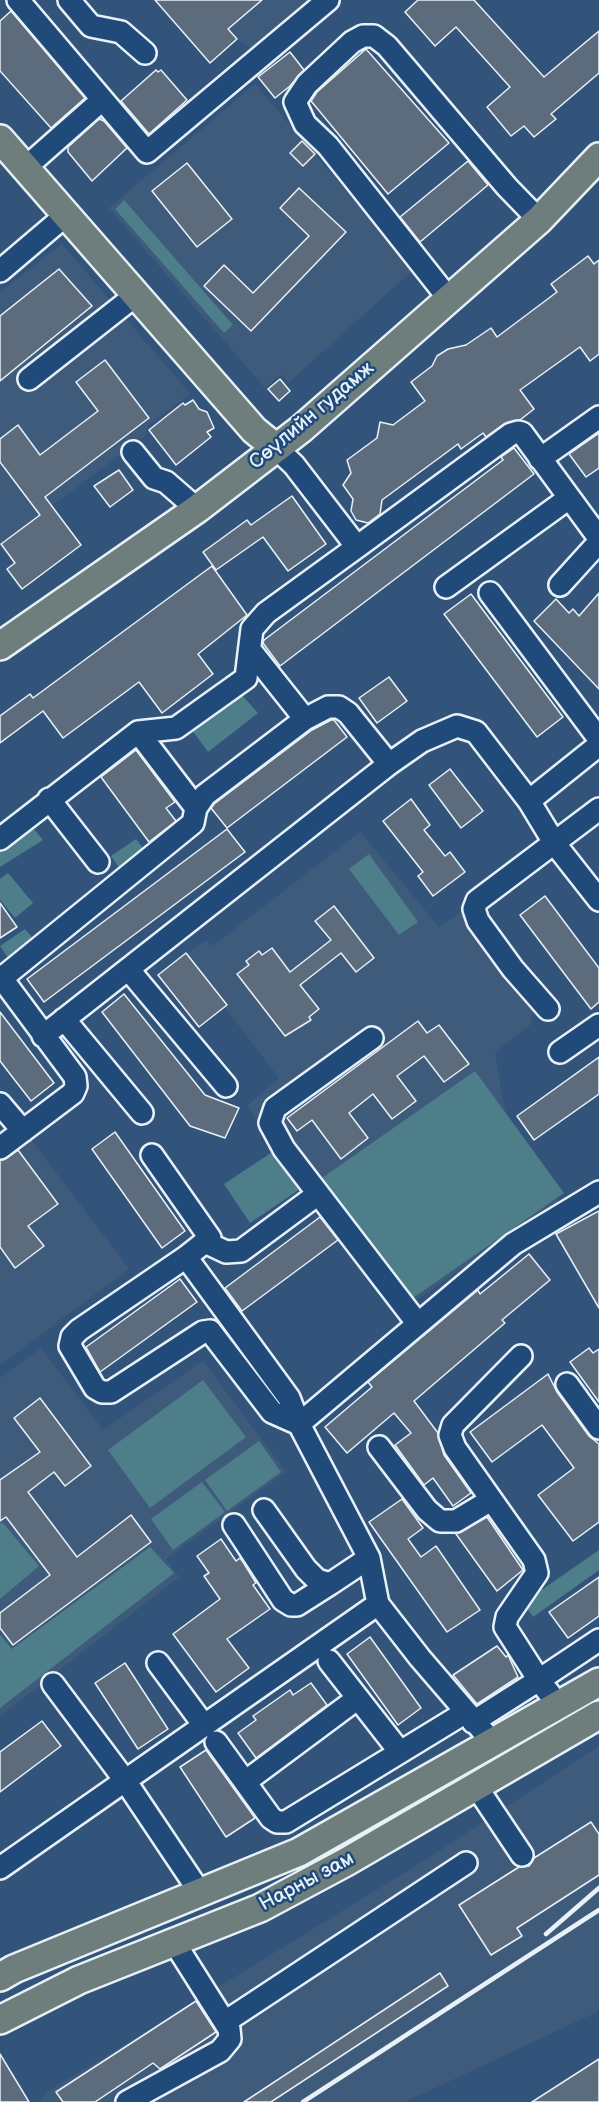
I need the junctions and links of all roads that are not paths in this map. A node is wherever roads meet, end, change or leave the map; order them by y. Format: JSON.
{"nodes":[{"id":1,"x":18,"y":0,"type":"edge"},
{"id":2,"x":69,"y":0,"type":"edge"},
{"id":3,"x":328,"y":0,"type":"edge"},
{"id":4,"x":145,"y":53,"type":"dead end"},
{"id":5,"x":102,"y":100,"type":"junction"},
{"id":6,"x":0,"y":139,"type":"edge"},
{"id":7,"x":599,"y":157,"type":"edge"},
{"id":8,"x":25,"y":168,"type":"junction"},
{"id":9,"x":66,"y":215,"type":"junction"},
{"id":10,"x":539,"y":220,"type":"junction"},
{"id":11,"x":0,"y":271,"type":"edge"},
{"id":12,"x":136,"y":295,"type":"junction"},
{"id":13,"x":449,"y":299,"type":"junction"},
{"id":14,"x":29,"y":379,"type":"dead end"},
{"id":15,"x":599,"y":417,"type":"edge"},
{"id":16,"x":276,"y":448,"type":"junction"},
{"id":17,"x":133,"y":452,"type":"dead end"},
{"id":18,"x":540,"y":459,"type":"junction"},
{"id":19,"x":569,"y":498,"type":"junction"},
{"id":20,"x":196,"y":509,"type":"junction"},
{"id":21,"x":599,"y":540,"type":"edge"},
{"id":22,"x":357,"y":547,"type":"junction"},
{"id":23,"x":560,"y":585,"type":"dead end"},
{"id":24,"x":446,"y":587,"type":"dead end"},
{"id":25,"x":490,"y":593,"type":"dead end"},
{"id":26,"x":0,"y":646,"type":"edge"},
{"id":27,"x":251,"y":651,"type":"junction"},
{"id":28,"x":305,"y":719,"type":"junction"},
{"id":29,"x":138,"y":732,"type":"junction"},
{"id":30,"x":599,"y":739,"type":"edge"},
{"id":31,"x":599,"y":745,"type":"edge"},
{"id":32,"x":389,"y":764,"type":"junction"},
{"id":33,"x":49,"y":799,"type":"junction"},
{"id":34,"x":529,"y":801,"type":"junction"},
{"id":35,"x":196,"y":808,"type":"junction"},
{"id":36,"x":599,"y":809,"type":"edge"},
{"id":37,"x":0,"y":839,"type":"edge"},
{"id":38,"x":555,"y":844,"type":"junction"},
{"id":39,"x":98,"y":862,"type":"dead end"},
{"id":40,"x":599,"y":900,"type":"edge"},
{"id":41,"x":128,"y":969,"type":"junction"},
{"id":42,"x":1,"y":977,"type":"edge"},
{"id":43,"x":548,"y":1009,"type":"dead end"},
{"id":44,"x":64,"y":1019,"type":"junction"},
{"id":45,"x":599,"y":1025,"type":"edge"},
{"id":46,"x":43,"y":1036,"type":"junction"},
{"id":47,"x":372,"y":1038,"type":"dead end"},
{"id":48,"x":560,"y":1052,"type":"dead end"},
{"id":49,"x":226,"y":1086,"type":"dead end"},
{"id":50,"x":0,"y":1104,"type":"edge"},
{"id":51,"x":142,"y":1113,"type":"dead end"},
{"id":52,"x":23,"y":1131,"type":"junction"},
{"id":53,"x":0,"y":1148,"type":"edge"},
{"id":54,"x":152,"y":1155,"type":"dead end"},
{"id":55,"x":599,"y":1192,"type":"edge"},
{"id":56,"x":318,"y":1194,"type":"junction"},
{"id":57,"x":207,"y":1243,"type":"junction"},
{"id":58,"x":186,"y":1257,"type":"junction"},
{"id":59,"x":418,"y":1324,"type":"junction"},
{"id":60,"x":521,"y":1356,"type":"dead end"},
{"id":61,"x":567,"y":1384,"type":"dead end"},
{"id":62,"x":299,"y":1424,"type":"junction"},
{"id":63,"x":599,"y":1428,"type":"edge"},
{"id":64,"x":379,"y":1447,"type":"dead end"},
{"id":65,"x":491,"y":1500,"type":"junction"},
{"id":66,"x":264,"y":1510,"type":"dead end"},
{"id":67,"x":234,"y":1525,"type":"dead end"},
{"id":68,"x":369,"y":1558,"type":"junction"},
{"id":69,"x":330,"y":1584,"type":"junction"},
{"id":70,"x":378,"y":1604,"type":"junction"},
{"id":71,"x":599,"y":1641,"type":"edge"},
{"id":72,"x":329,"y":1661,"type":"dead end"},
{"id":73,"x":158,"y":1663,"type":"dead end"},
{"id":74,"x":539,"y":1680,"type":"junction"},
{"id":75,"x":599,"y":1682,"type":"edge"},
{"id":76,"x":53,"y":1684,"type":"dead end"},
{"id":77,"x":358,"y":1698,"type":"junction"},
{"id":78,"x":559,"y":1706,"type":"junction"},
{"id":79,"x":599,"y":1715,"type":"edge"},
{"id":80,"x":470,"y":1717,"type":"junction"},
{"id":81,"x":202,"y":1725,"type":"junction"},
{"id":82,"x":216,"y":1742,"type":"dead end"},
{"id":83,"x":494,"y":1744,"type":"junction"},
{"id":84,"x":400,"y":1752,"type":"junction"},
{"id":85,"x":527,"y":1757,"type":"junction"},
{"id":86,"x":124,"y":1779,"type":"junction"},
{"id":87,"x":245,"y":1782,"type":"junction"},
{"id":88,"x":476,"y":1786,"type":"junction"},
{"id":89,"x":522,"y":1856,"type":"dead end"},
{"id":90,"x":466,"y":1863,"type":"dead end"},
{"id":91,"x":0,"y":1868,"type":"edge"},
{"id":92,"x":201,"y":1894,"type":"junction"},
{"id":93,"x":174,"y":1942,"type":"junction"},
{"id":94,"x":4,"y":1971,"type":"edge"},
{"id":95,"x":0,"y":2020,"type":"edge"},
{"id":96,"x":225,"y":2022,"type":"junction"},
{"id":97,"x":127,"y":2102,"type":"edge"}],
"edges":[{"from":1,"to":5,"type":"street"},
{"from":2,"to":4,"type":"street"},
{"from":3,"to":5,"type":"street"},
{"from":5,"to":8,"type":"street"},
{"from":6,"to":8,"type":"main road"},
{"from":7,"to":10,"type":"main road","name":"Сөүлийн гудамж"},
{"from":8,"to":9,"type":"main road"},
{"from":9,"to":11,"type":"street"},
{"from":9,"to":12,"type":"main road"},
{"from":10,"to":13,"type":"main road","name":"Сөүлийн гудамж"},
{"from":10,"to":13,"type":"street"},
{"from":12,"to":14,"type":"street"},
{"from":12,"to":16,"type":"main road"},
{"from":13,"to":16,"type":"main road","name":"Сөүлийн гудамж"},
{"from":15,"to":18,"type":"street"},
{"from":16,"to":20,"type":"main road","name":"Сөүлийн гудамж"},
{"from":16,"to":22,"type":"street"},
{"from":17,"to":20,"type":"street"},
{"from":18,"to":19,"type":"street"},
{"from":18,"to":22,"type":"street"},
{"from":19,"to":21,"type":"street"},
{"from":19,"to":24,"type":"street"},
{"from":20,"to":26,"type":"main road","name":"Сөүлийн гудамж"},
{"from":21,"to":23,"type":"street"},
{"from":22,"to":27,"type":"street"},
{"from":25,"to":30,"type":"street"},
{"from":27,"to":28,"type":"street"},
{"from":27,"to":29,"type":"street"},
{"from":28,"to":32,"type":"street"},
{"from":28,"to":35,"type":"street"},
{"from":29,"to":33,"type":"street"},
{"from":29,"to":35,"type":"street"},
{"from":31,"to":34,"type":"street"},
{"from":32,"to":34,"type":"street"},
{"from":32,"to":41,"type":"street"},
{"from":33,"to":37,"type":"street"},
{"from":33,"to":39,"type":"street"},
{"from":34,"to":38,"type":"street"},
{"from":35,"to":42,"type":"street"},
{"from":36,"to":38,"type":"street"},
{"from":38,"to":40,"type":"street"},
{"from":38,"to":43,"type":"street"},
{"from":41,"to":44,"type":"street"},
{"from":41,"to":49,"type":"street"},
{"from":42,"to":46,"type":"street"},
{"from":44,"to":46,"type":"street"},
{"from":44,"to":51,"type":"street"},
{"from":45,"to":48,"type":"street"},
{"from":46,"to":52,"type":"street"},
{"from":47,"to":56,"type":"street"},
{"from":50,"to":52,"type":"street"},
{"from":52,"to":53,"type":"street"},
{"from":54,"to":57,"type":"street"},
{"from":55,"to":59,"type":"street"},
{"from":56,"to":57,"type":"street"},
{"from":56,"to":59,"type":"street"},
{"from":57,"to":58,"type":"street"},
{"from":58,"to":62,"type":"street"},
{"from":58,"to":62,"type":"street"},
{"from":59,"to":62,"type":"street"},
{"from":60,"to":65,"type":"street"},
{"from":61,"to":63,"type":"street"},
{"from":62,"to":68,"type":"street"},
{"from":64,"to":65,"type":"street"},
{"from":65,"to":74,"type":"street"},
{"from":66,"to":69,"type":"street"},
{"from":67,"to":69,"type":"street"},
{"from":68,"to":69,"type":"street"},
{"from":68,"to":70,"type":"street"},
{"from":70,"to":80,"type":"street"},
{"from":70,"to":81,"type":"street"},
{"from":71,"to":74,"type":"street"},
{"from":72,"to":77,"type":"street"},
{"from":73,"to":81,"type":"street"},
{"from":74,"to":78,"type":"street"},
{"from":74,"to":80,"type":"street"},
{"from":75,"to":78,"type":"main road","name":"Нарны зам"},
{"from":76,"to":86,"type":"street"},
{"from":77,"to":84,"type":"street"},
{"from":77,"to":87,"type":"street"},
{"from":78,"to":83,"type":"main road","name":"Нарны зам"},
{"from":78,"to":85,"type":"main road"},
{"from":79,"to":85,"type":"main road","name":"Нарны зам"},
{"from":80,"to":83,"type":"street"},
{"from":80,"to":84,"type":"street"},
{"from":81,"to":86,"type":"street"},
{"from":82,"to":87,"type":"street"},
{"from":83,"to":92,"type":"main road","name":"Нарны зам"},
{"from":84,"to":87,"type":"street"},
{"from":85,"to":88,"type":"main road","name":"Нарны зам"},
{"from":86,"to":91,"type":"street"},
{"from":86,"to":92,"type":"street"},
{"from":88,"to":89,"type":"street"},
{"from":88,"to":93,"type":"main road","name":"Нарны зам"},
{"from":90,"to":96,"type":"street"},
{"from":92,"to":94,"type":"main road","name":"Нарны зам"},
{"from":93,"to":95,"type":"main road","name":"Нарны зам"},
{"from":93,"to":96,"type":"street"},
{"from":96,"to":97,"type":"street"}]}
